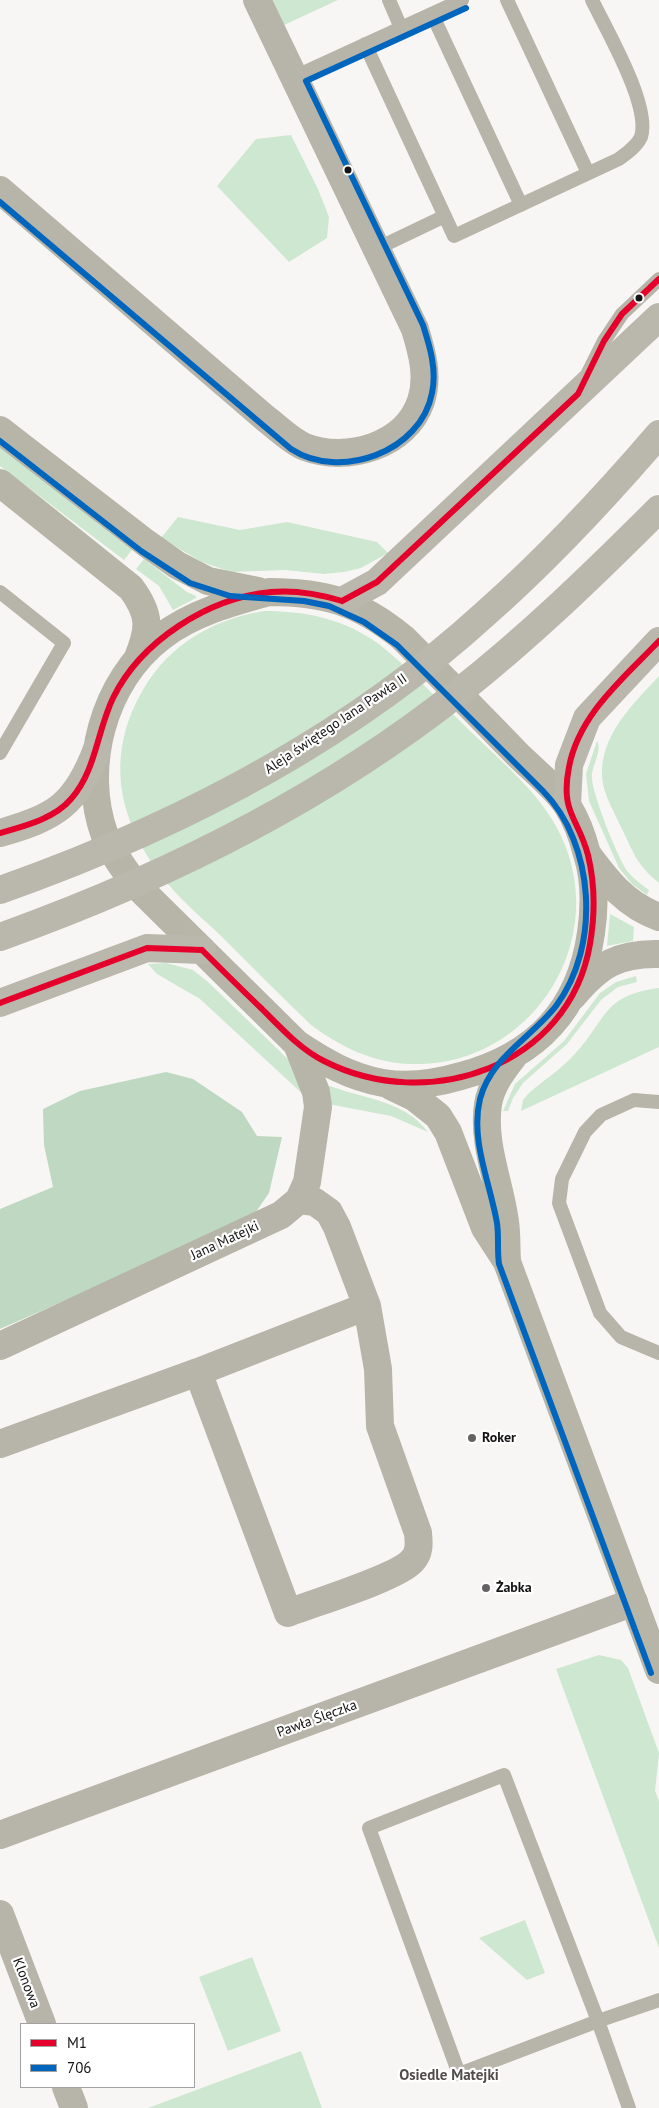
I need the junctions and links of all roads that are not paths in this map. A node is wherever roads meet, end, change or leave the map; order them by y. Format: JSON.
{"nodes":[{"id":1,"x":257,"y":0,"type":"edge"},
{"id":2,"x":389,"y":0,"type":"edge"},
{"id":3,"x":462,"y":0,"type":"edge"},
{"id":4,"x":507,"y":0,"type":"edge"},
{"id":5,"x":592,"y":0,"type":"edge"},
{"id":6,"x":432,"y":14,"type":"junction"},
{"id":7,"x":401,"y":28,"type":"junction"},
{"id":8,"x":365,"y":44,"type":"junction"},
{"id":9,"x":294,"y":77,"type":"junction"},
{"id":10,"x":588,"y":173,"type":"junction"},
{"id":11,"x":0,"y":190,"type":"edge"},
{"id":12,"x":521,"y":205,"type":"junction"},
{"id":13,"x":445,"y":216,"type":"junction"},
{"id":14,"x":376,"y":249,"type":"junction"},
{"id":15,"x":659,"y":279,"type":"edge"},
{"id":16,"x":659,"y":316,"type":"edge"},
{"id":17,"x":578,"y":394,"type":"junction"},
{"id":18,"x":0,"y":430,"type":"edge"},
{"id":19,"x":659,"y":434,"type":"edge"},
{"id":20,"x":0,"y":484,"type":"edge"},
{"id":21,"x":659,"y":509,"type":"edge"},
{"id":22,"x":0,"y":592,"type":"edge"},
{"id":23,"x":269,"y":592,"type":"junction"},
{"id":24,"x":342,"y":601,"type":"junction"},
{"id":25,"x":659,"y":641,"type":"edge"},
{"id":26,"x":136,"y":661,"type":"junction"},
{"id":27,"x":97,"y":749,"type":"junction"},
{"id":28,"x":0,"y":753,"type":"edge"},
{"id":29,"x":567,"y":805,"type":"junction"},
{"id":30,"x":0,"y":833,"type":"edge"},
{"id":31,"x":588,"y":855,"type":"junction"},
{"id":32,"x":0,"y":890,"type":"edge"},
{"id":33,"x":659,"y":917,"type":"edge"},
{"id":34,"x":0,"y":937,"type":"edge"},
{"id":35,"x":202,"y":950,"type":"junction"},
{"id":36,"x":659,"y":954,"type":"edge"},
{"id":37,"x":573,"y":996,"type":"junction"},
{"id":38,"x":0,"y":1003,"type":"edge"},
{"id":39,"x":298,"y":1044,"type":"junction"},
{"id":40,"x":513,"y":1057,"type":"junction"},
{"id":41,"x":385,"y":1083,"type":"junction"},
{"id":42,"x":659,"y":1102,"type":"edge"},
{"id":43,"x":299,"y":1200,"type":"junction"},
{"id":44,"x":507,"y":1262,"type":"junction"},
{"id":45,"x":367,"y":1306,"type":"junction"},
{"id":46,"x":0,"y":1346,"type":"edge"},
{"id":47,"x":659,"y":1353,"type":"edge"},
{"id":48,"x":198,"y":1372,"type":"junction"},
{"id":49,"x":0,"y":1444,"type":"edge"},
{"id":50,"x":634,"y":1602,"type":"junction"},
{"id":51,"x":659,"y":1670,"type":"edge"},
{"id":52,"x":0,"y":1835,"type":"edge"},
{"id":53,"x":0,"y":1914,"type":"edge"},
{"id":54,"x":659,"y":2000,"type":"edge"},
{"id":55,"x":598,"y":2021,"type":"junction"},
{"id":56,"x":42,"y":2023,"type":"edge"},
{"id":57,"x":66,"y":2088,"type":"edge"},
{"id":58,"x":74,"y":2108,"type":"edge"},
{"id":59,"x":629,"y":2108,"type":"edge"}],
"edges":[{"from":1,"to":9,"type":"street"},
{"from":2,"to":7,"type":"lane"},
{"from":3,"to":6,"type":"lane"},
{"from":4,"to":10,"type":"lane"},
{"from":5,"to":10,"type":"lane"},
{"from":6,"to":7,"type":"lane"},
{"from":6,"to":12,"type":"lane"},
{"from":7,"to":8,"type":"lane"},
{"from":8,"to":9,"type":"lane"},
{"from":8,"to":13,"type":"lane"},
{"from":9,"to":14,"type":"street"},
{"from":10,"to":12,"type":"lane"},
{"from":11,"to":14,"type":"street"},
{"from":12,"to":13,"type":"lane"},
{"from":13,"to":14,"type":"lane"},
{"from":15,"to":17,"type":"lane"},
{"from":16,"to":17,"type":"main road"},
{"from":17,"to":24,"type":"main road"},
{"from":18,"to":23,"type":"main road"},
{"from":19,"to":32,"type":"main road","name":"Aleja świętego Jana Pawła II"},
{"from":20,"to":26,"type":"main road"},
{"from":21,"to":34,"type":"main road"},
{"from":22,"to":28,"type":"lane"},
{"from":23,"to":24,"type":"main road"},
{"from":23,"to":26,"type":"main road"},
{"from":24,"to":29,"type":"main road"},
{"from":25,"to":29,"type":"main road"},
{"from":26,"to":27,"type":"main road"},
{"from":27,"to":30,"type":"main road"},
{"from":27,"to":35,"type":"main road"},
{"from":29,"to":31,"type":"main road"},
{"from":31,"to":33,"type":"street"},
{"from":31,"to":37,"type":"main road"},
{"from":35,"to":38,"type":"main road"},
{"from":35,"to":39,"type":"main road"},
{"from":36,"to":37,"type":"street"},
{"from":37,"to":40,"type":"main road"},
{"from":39,"to":41,"type":"main road"},
{"from":39,"to":43,"type":"street"},
{"from":40,"to":41,"type":"main road"},
{"from":40,"to":44,"type":"main road"},
{"from":41,"to":44,"type":"main road"},
{"from":42,"to":47,"type":"lane"},
{"from":43,"to":45,"type":"street"},
{"from":43,"to":46,"type":"street","name":"Jana Matejki"},
{"from":44,"to":50,"type":"main road"},
{"from":45,"to":48,"type":"street"},
{"from":45,"to":48,"type":"street"},
{"from":48,"to":49,"type":"street"},
{"from":50,"to":51,"type":"main road"},
{"from":50,"to":52,"type":"street","name":"Pawła Ślęczka"},
{"from":53,"to":56,"type":"street","name":"Klonowa"},
{"from":54,"to":55,"type":"lane"},
{"from":55,"to":55,"type":"lane"},
{"from":55,"to":59,"type":"lane"},
{"from":57,"to":58,"type":"street"}]}
